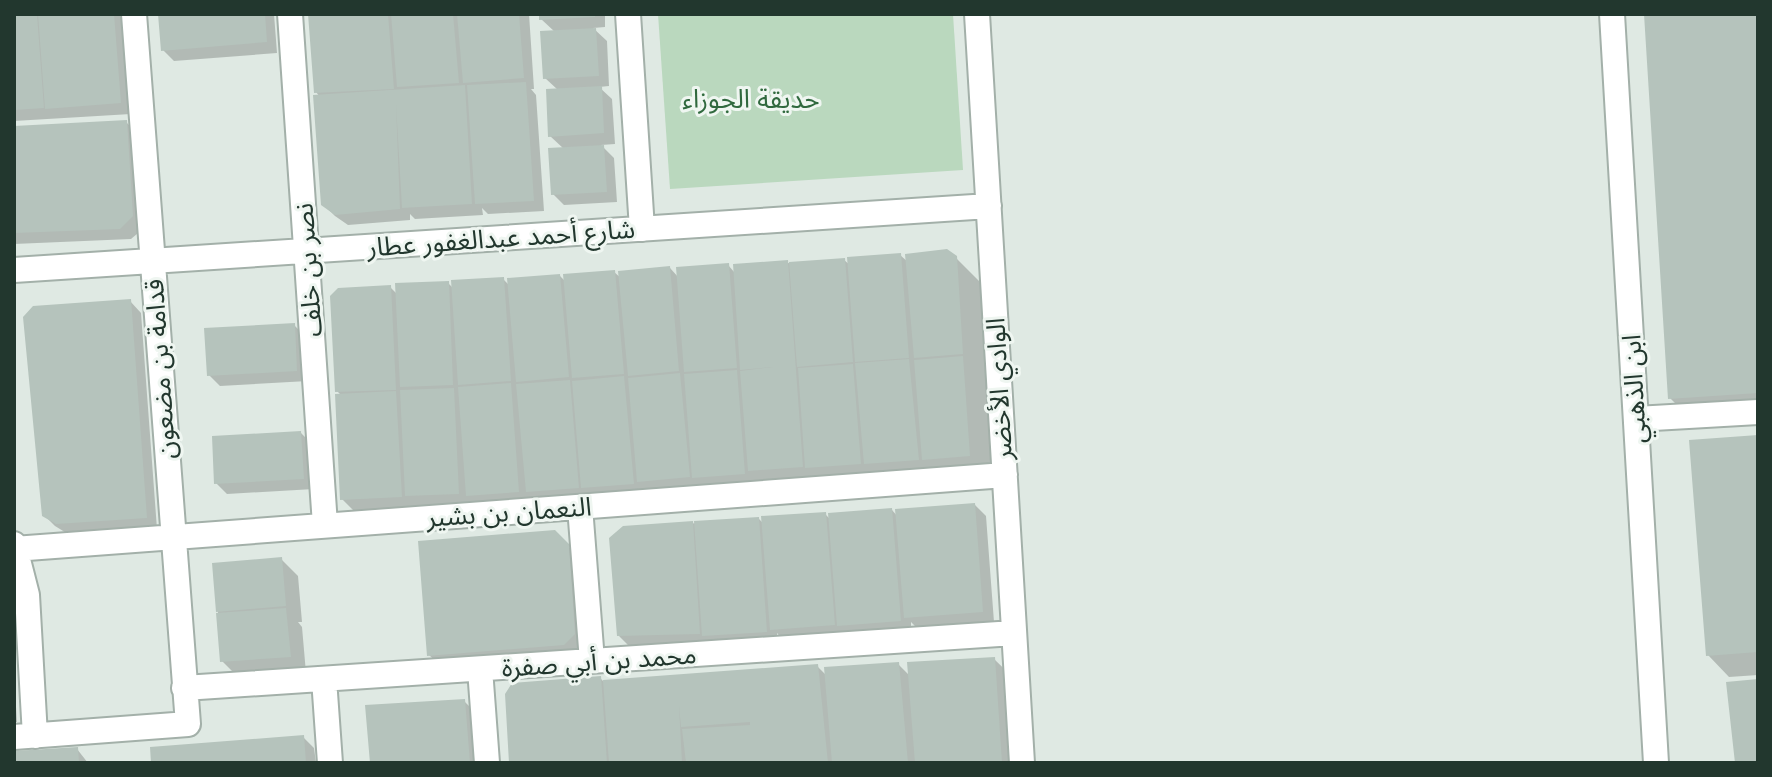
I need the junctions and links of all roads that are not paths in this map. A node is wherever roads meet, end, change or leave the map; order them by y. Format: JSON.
{"nodes":[{"id":1,"x":134,"y":14,"type":"edge"},
{"id":2,"x":290,"y":14,"type":"edge"},
{"id":3,"x":628,"y":14,"type":"edge"},
{"id":4,"x":977,"y":14,"type":"edge"},
{"id":5,"x":1612,"y":14,"type":"edge"},
{"id":6,"x":989,"y":206,"type":"junction"},
{"id":7,"x":642,"y":229,"type":"junction"},
{"id":8,"x":307,"y":250,"type":"junction"},
{"id":9,"x":152,"y":261,"type":"junction"},
{"id":10,"x":14,"y":270,"type":"edge"},
{"id":11,"x":1758,"y":412,"type":"edge"},
{"id":12,"x":1636,"y":419,"type":"junction"},
{"id":13,"x":1005,"y":475,"type":"junction"},
{"id":14,"x":580,"y":507,"type":"junction"},
{"id":15,"x":325,"y":525,"type":"junction"},
{"id":16,"x":173,"y":536,"type":"junction"},
{"id":17,"x":14,"y":547,"type":"edge"},
{"id":18,"x":20,"y":595,"type":"edge"},
{"id":19,"x":1014,"y":633,"type":"junction"},
{"id":20,"x":592,"y":661,"type":"junction"},
{"id":21,"x":480,"y":669,"type":"junction"},
{"id":22,"x":324,"y":679,"type":"junction"},
{"id":23,"x":184,"y":688,"type":"junction"},
{"id":24,"x":24,"y":736,"type":"edge"},
{"id":25,"x":330,"y":763,"type":"edge"},
{"id":26,"x":487,"y":763,"type":"edge"},
{"id":27,"x":1022,"y":763,"type":"edge"},
{"id":28,"x":1656,"y":763,"type":"edge"}],
"edges":[{"from":1,"to":9,"type":"street","name":"قدامة بن مضعون"},
{"from":2,"to":8,"type":"street","name":"نصر بن خلف"},
{"from":3,"to":7,"type":"street"},
{"from":4,"to":6,"type":"street","name":"الوادي الأخضر"},
{"from":5,"to":12,"type":"street","name":"ابن الذهبي"},
{"from":6,"to":7,"type":"street","name":"شارع أحمد عبدالغفور عطار"},
{"from":6,"to":13,"type":"street","name":"الوادي الأخضر"},
{"from":7,"to":8,"type":"street","name":"شارع أحمد عبدالغفور عطار"},
{"from":8,"to":9,"type":"street","name":"شارع أحمد عبدالغفور عطار"},
{"from":8,"to":15,"type":"street","name":"نصر بن خلف"},
{"from":9,"to":10,"type":"street","name":"شارع أحمد عبدالغفور عطار"},
{"from":9,"to":16,"type":"street","name":"قدامة بن مضعون"},
{"from":11,"to":12,"type":"street"},
{"from":12,"to":28,"type":"street","name":"ابن الذهبي"},
{"from":13,"to":14,"type":"street","name":"النعمان بن بشير"},
{"from":13,"to":19,"type":"street","name":"الوادي الأخضر"},
{"from":14,"to":15,"type":"street","name":"النعمان بن بشير"},
{"from":14,"to":20,"type":"street"},
{"from":15,"to":16,"type":"street","name":"النعمان بن بشير"},
{"from":16,"to":17,"type":"street","name":"النعمان بن بشير"},
{"from":16,"to":23,"type":"street","name":"قدامة بن مضعون"},
{"from":17,"to":18,"type":"street"},
{"from":18,"to":24,"type":"street"},
{"from":19,"to":20,"type":"street","name":"محمد بن أبي صفرة"},
{"from":19,"to":27,"type":"street","name":"الوادي الأخضر"},
{"from":20,"to":21,"type":"street","name":"محمد بن أبي صفرة"},
{"from":21,"to":22,"type":"street","name":"محمد بن أبي صفرة"},
{"from":21,"to":26,"type":"street"},
{"from":22,"to":23,"type":"street","name":"محمد بن أبي صفرة"},
{"from":22,"to":25,"type":"street"},
{"from":23,"to":24,"type":"street","name":"قدامة بن مضعون"}]}
